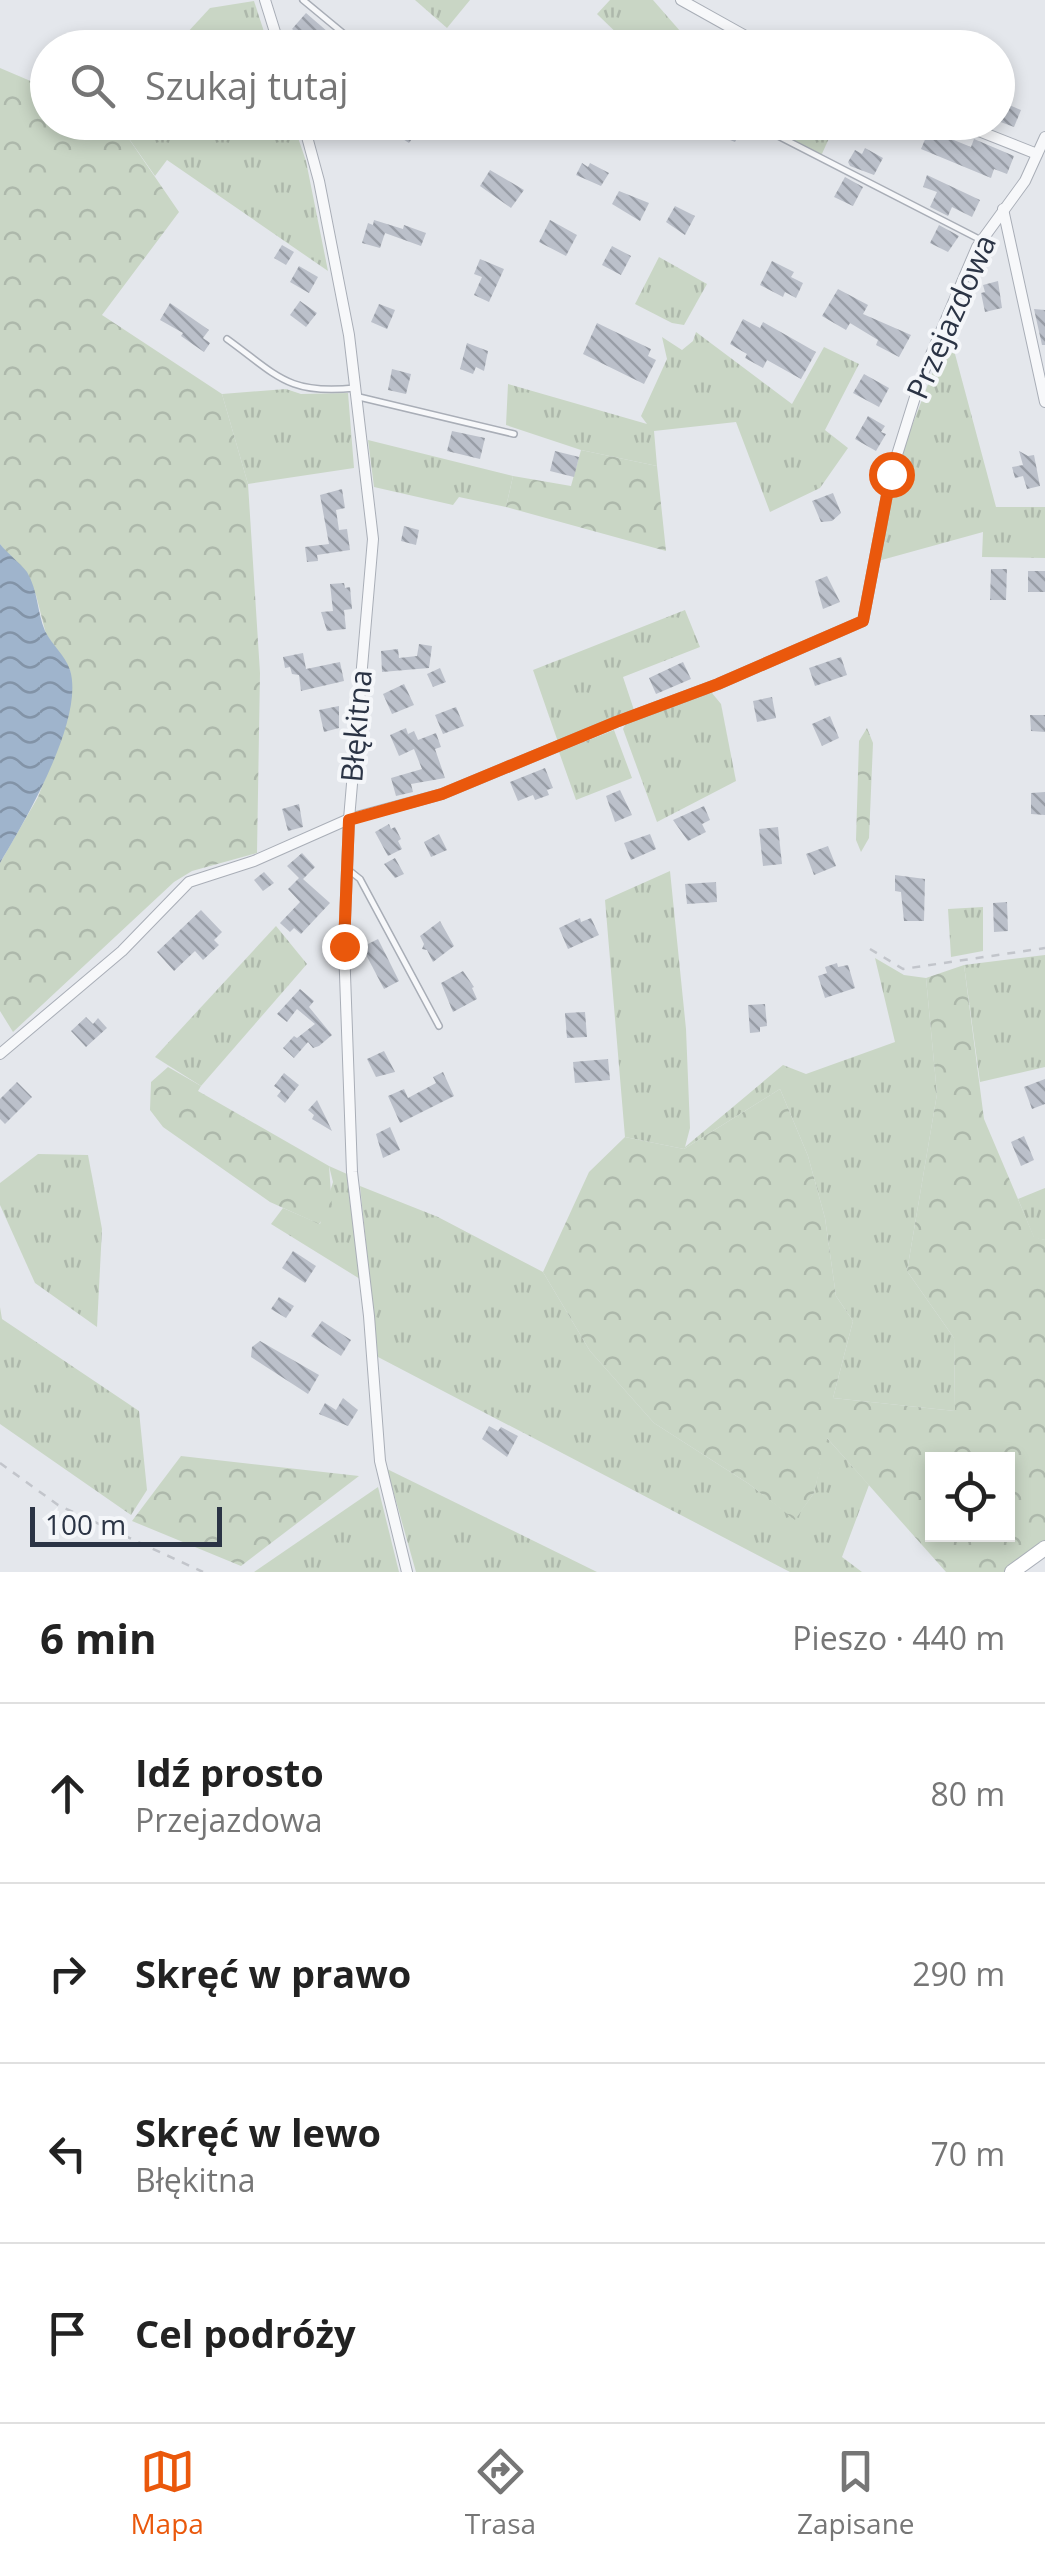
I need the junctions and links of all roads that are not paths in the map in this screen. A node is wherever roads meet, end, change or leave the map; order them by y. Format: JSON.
{"nodes":[{"id":1,"x":265,"y":0,"type":"edge"},
{"id":2,"x":303,"y":0,"type":"edge"},
{"id":3,"x":681,"y":0,"type":"edge"},
{"id":4,"x":274,"y":30,"type":"edge"},
{"id":5,"x":339,"y":30,"type":"edge"},
{"id":6,"x":735,"y":30,"type":"edge"},
{"id":7,"x":1045,"y":136,"type":"edge"},
{"id":8,"x":308,"y":140,"type":"edge"},
{"id":9,"x":786,"y":140,"type":"edge"},
{"id":10,"x":1002,"y":140,"type":"edge"},
{"id":11,"x":1038,"y":154,"type":"junction"},
{"id":12,"x":1003,"y":209,"type":"junction"},
{"id":13,"x":982,"y":240,"type":"junction"},
{"id":14,"x":227,"y":339,"type":"dead end"},
{"id":15,"x":356,"y":392,"type":"junction"},
{"id":16,"x":1045,"y":402,"type":"edge"},
{"id":17,"x":514,"y":434,"type":"dead end"},
{"id":18,"x":349,"y":820,"type":"junction"},
{"id":19,"x":348,"y":870,"type":"junction"},
{"id":20,"x":439,"y":1026,"type":"dead end"},
{"id":21,"x":0,"y":1054,"type":"edge"},
{"id":22,"x":1045,"y":1548,"type":"edge"},
{"id":23,"x":408,"y":1572,"type":"edge"},
{"id":24,"x":1012,"y":1572,"type":"edge"}],
"edges":[{"from":1,"to":4,"type":"street"},
{"from":2,"to":5,"type":"lane"},
{"from":3,"to":6,"type":"street"},
{"from":7,"to":11,"type":"street"},
{"from":8,"to":15,"type":"street","name":"Błękitna"},
{"from":9,"to":13,"type":"lane"},
{"from":10,"to":11,"type":"street"},
{"from":11,"to":12,"type":"street"},
{"from":12,"to":13,"type":"street","name":"Przejazdowa"},
{"from":12,"to":16,"type":"street","name":"Przejazdowa"},
{"from":13,"to":18,"type":"street","name":"Przejazdowa"},
{"from":14,"to":15,"type":"lane"},
{"from":15,"to":17,"type":"lane"},
{"from":15,"to":18,"type":"street","name":"Błękitna"},
{"from":18,"to":19,"type":"street","name":"Błękitna"},
{"from":18,"to":21,"type":"street"},
{"from":19,"to":20,"type":"lane"},
{"from":19,"to":23,"type":"street","name":"Błękitna"},
{"from":22,"to":24,"type":"street"}]}
